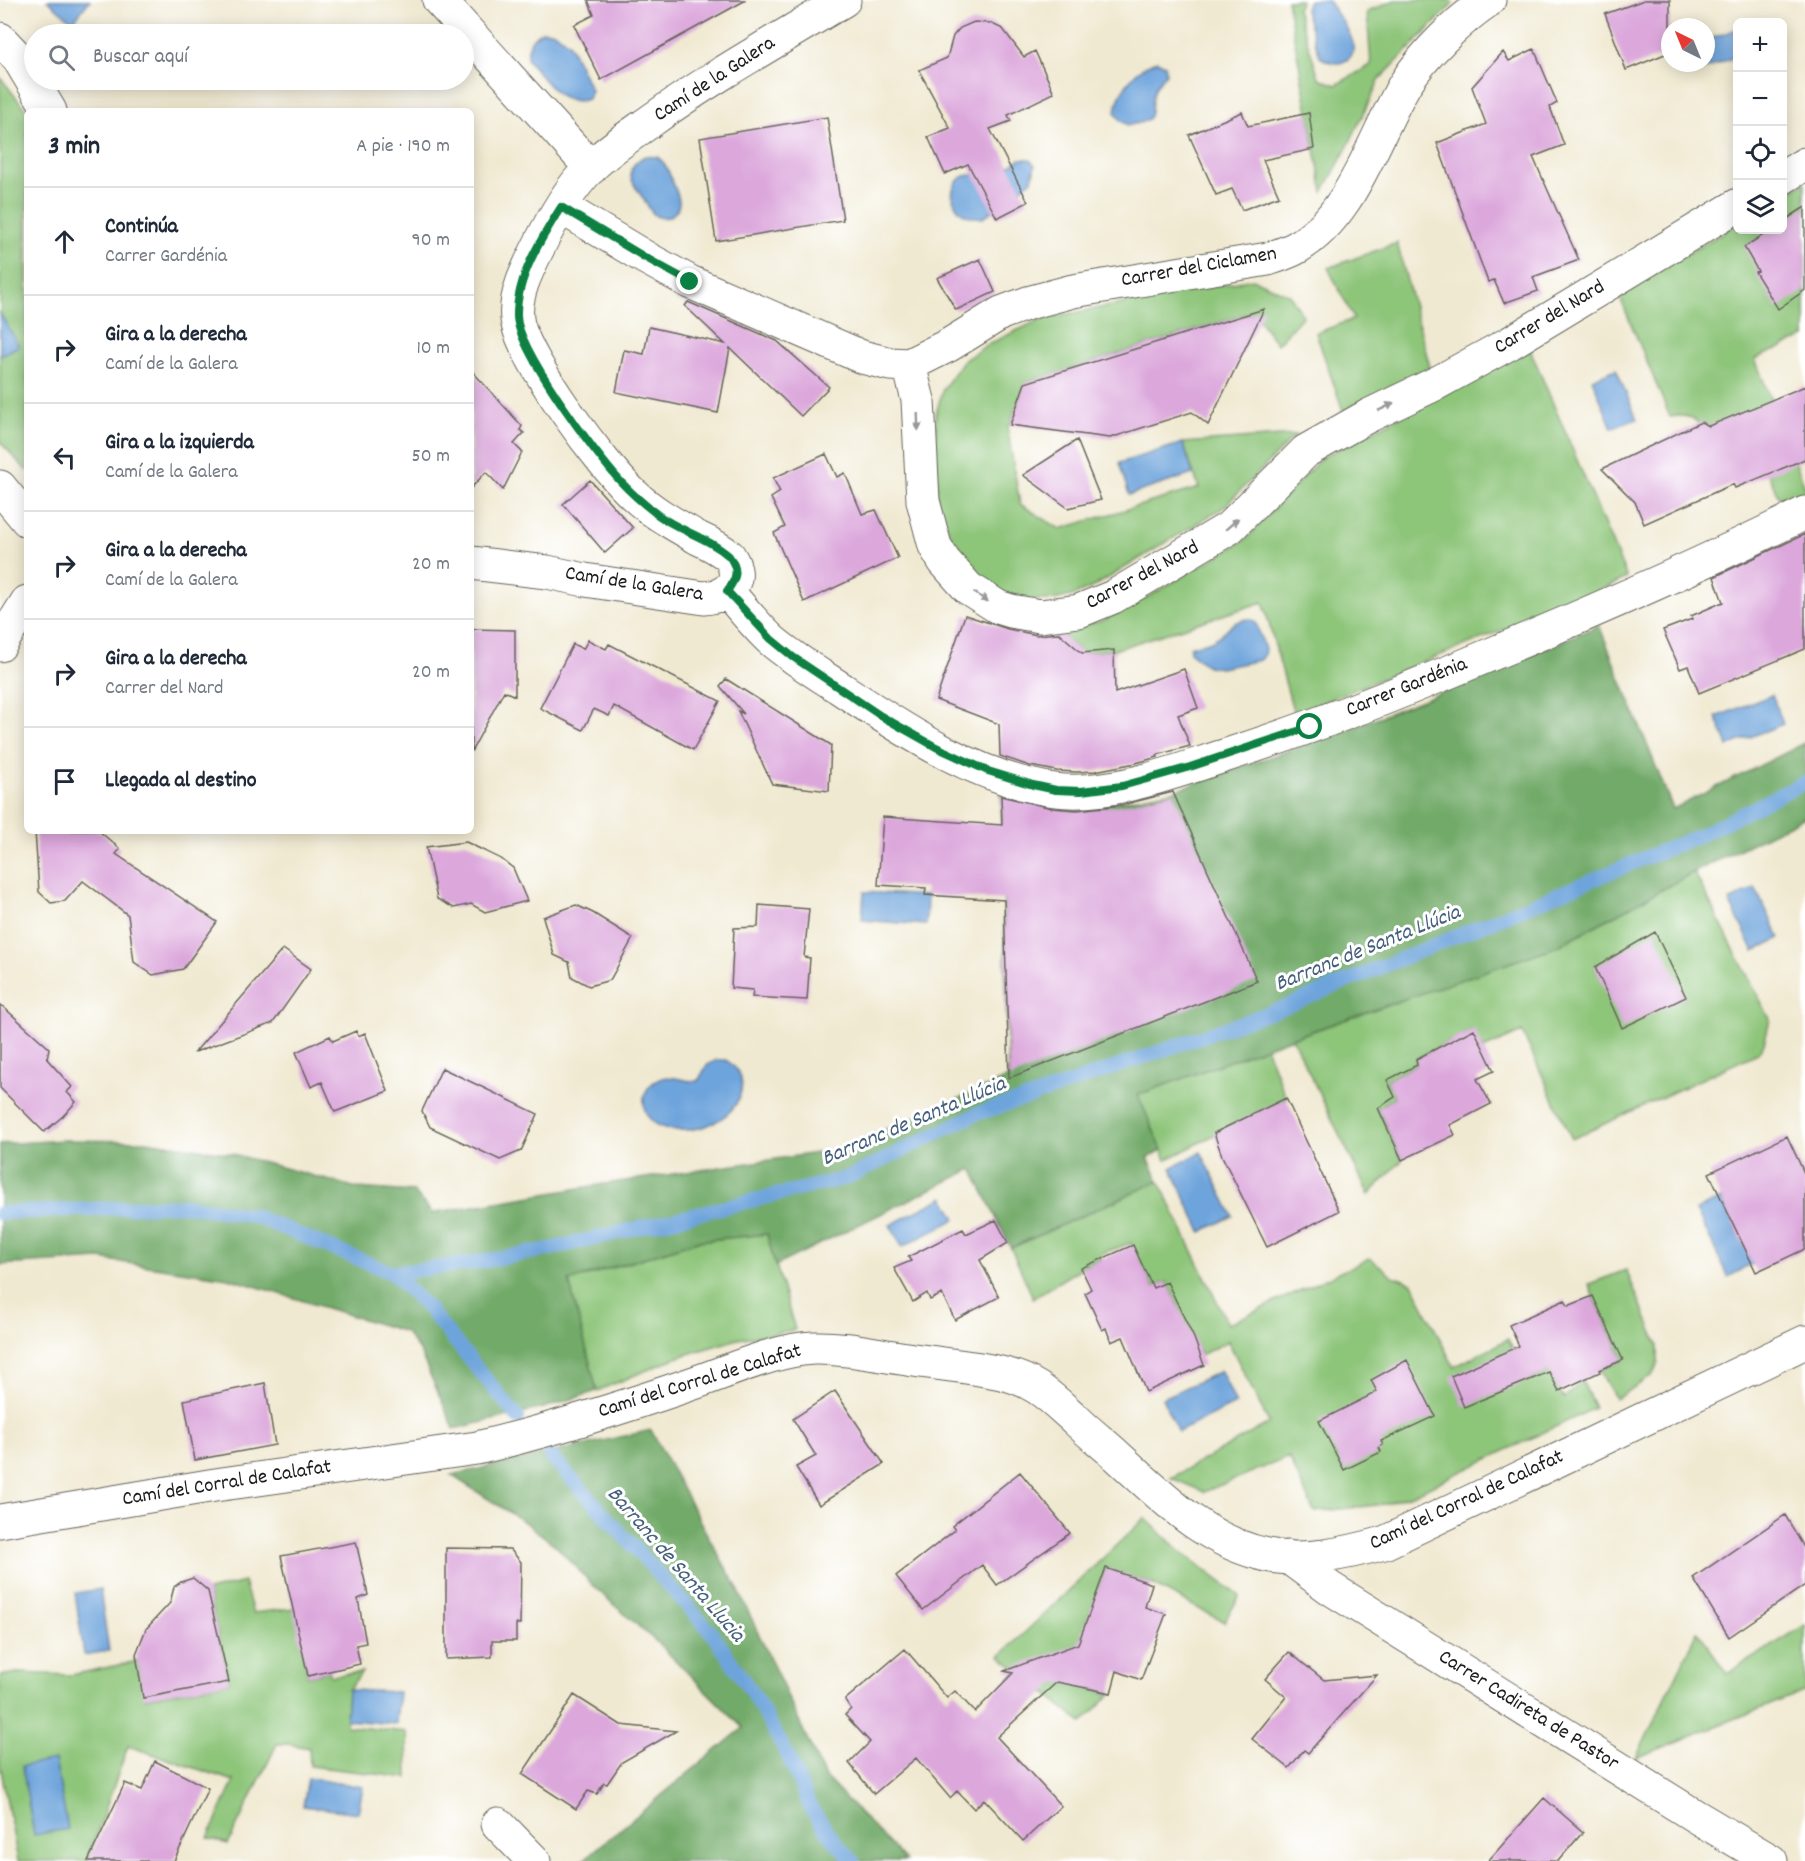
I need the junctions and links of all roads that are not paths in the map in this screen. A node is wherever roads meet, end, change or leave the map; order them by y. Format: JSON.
{"nodes":[{"id":1,"x":439,"y":0,"type":"edge"},
{"id":2,"x":844,"y":0,"type":"edge"},
{"id":3,"x":1488,"y":0,"type":"edge"},
{"id":4,"x":461,"y":24,"type":"edge"},
{"id":5,"x":0,"y":39,"type":"edge"},
{"id":6,"x":474,"y":39,"type":"edge"},
{"id":7,"x":24,"y":67,"type":"edge"},
{"id":8,"x":37,"y":90,"type":"edge"},
{"id":9,"x":48,"y":108,"type":"edge"},
{"id":10,"x":1805,"y":164,"type":"edge"},
{"id":11,"x":591,"y":168,"type":"junction"},
{"id":12,"x":1787,"y":175,"type":"edge"},
{"id":13,"x":561,"y":207,"type":"junction"},
{"id":14,"x":1733,"y":207,"type":"edge"},
{"id":15,"x":909,"y":365,"type":"junction"},
{"id":16,"x":0,"y":487,"type":"edge"},
{"id":17,"x":1805,"y":513,"type":"edge"},
{"id":18,"x":24,"y":516,"type":"edge"},
{"id":19,"x":474,"y":563,"type":"edge"},
{"id":20,"x":727,"y":591,"type":"junction"},
{"id":21,"x":24,"y":607,"type":"edge"},
{"id":22,"x":0,"y":645,"type":"edge"},
{"id":23,"x":1805,"y":1342,"type":"edge"},
{"id":24,"x":0,"y":1521,"type":"edge"},
{"id":25,"x":1288,"y":1557,"type":"junction"},
{"id":26,"x":498,"y":1824,"type":"dead end"},
{"id":27,"x":534,"y":1861,"type":"edge"},
{"id":28,"x":1771,"y":1861,"type":"edge"}],
"edges":[{"from":1,"to":4,"type":"street"},
{"from":2,"to":11,"type":"street","name":"Camí de la Galera"},
{"from":3,"to":15,"type":"street","name":"Carrer del Ciclamen"},
{"from":5,"to":7,"type":"street"},
{"from":6,"to":11,"type":"street"},
{"from":8,"to":9,"type":"street"},
{"from":10,"to":12,"type":"street"},
{"from":11,"to":13,"type":"street","name":"Camí de la Galera"},
{"from":13,"to":15,"type":"street"},
{"from":13,"to":20,"type":"street","name":"Camí de la Galera"},
{"from":15,"to":14,"type":"street","name":"Carrer del Nard","one_way":true},
{"from":16,"to":18,"type":"street"},
{"from":17,"to":20,"type":"street","name":"Carrer Gardénia"},
{"from":19,"to":20,"type":"street","name":"Camí de la Galera"},
{"from":21,"to":22,"type":"street"},
{"from":23,"to":25,"type":"street","name":"Camí del Corral de Calafat"},
{"from":24,"to":25,"type":"street","name":"Camí del Corral de Calafat"},
{"from":25,"to":28,"type":"street","name":"Carrer Cadireta de Pastor"},
{"from":26,"to":27,"type":"street"}]}
